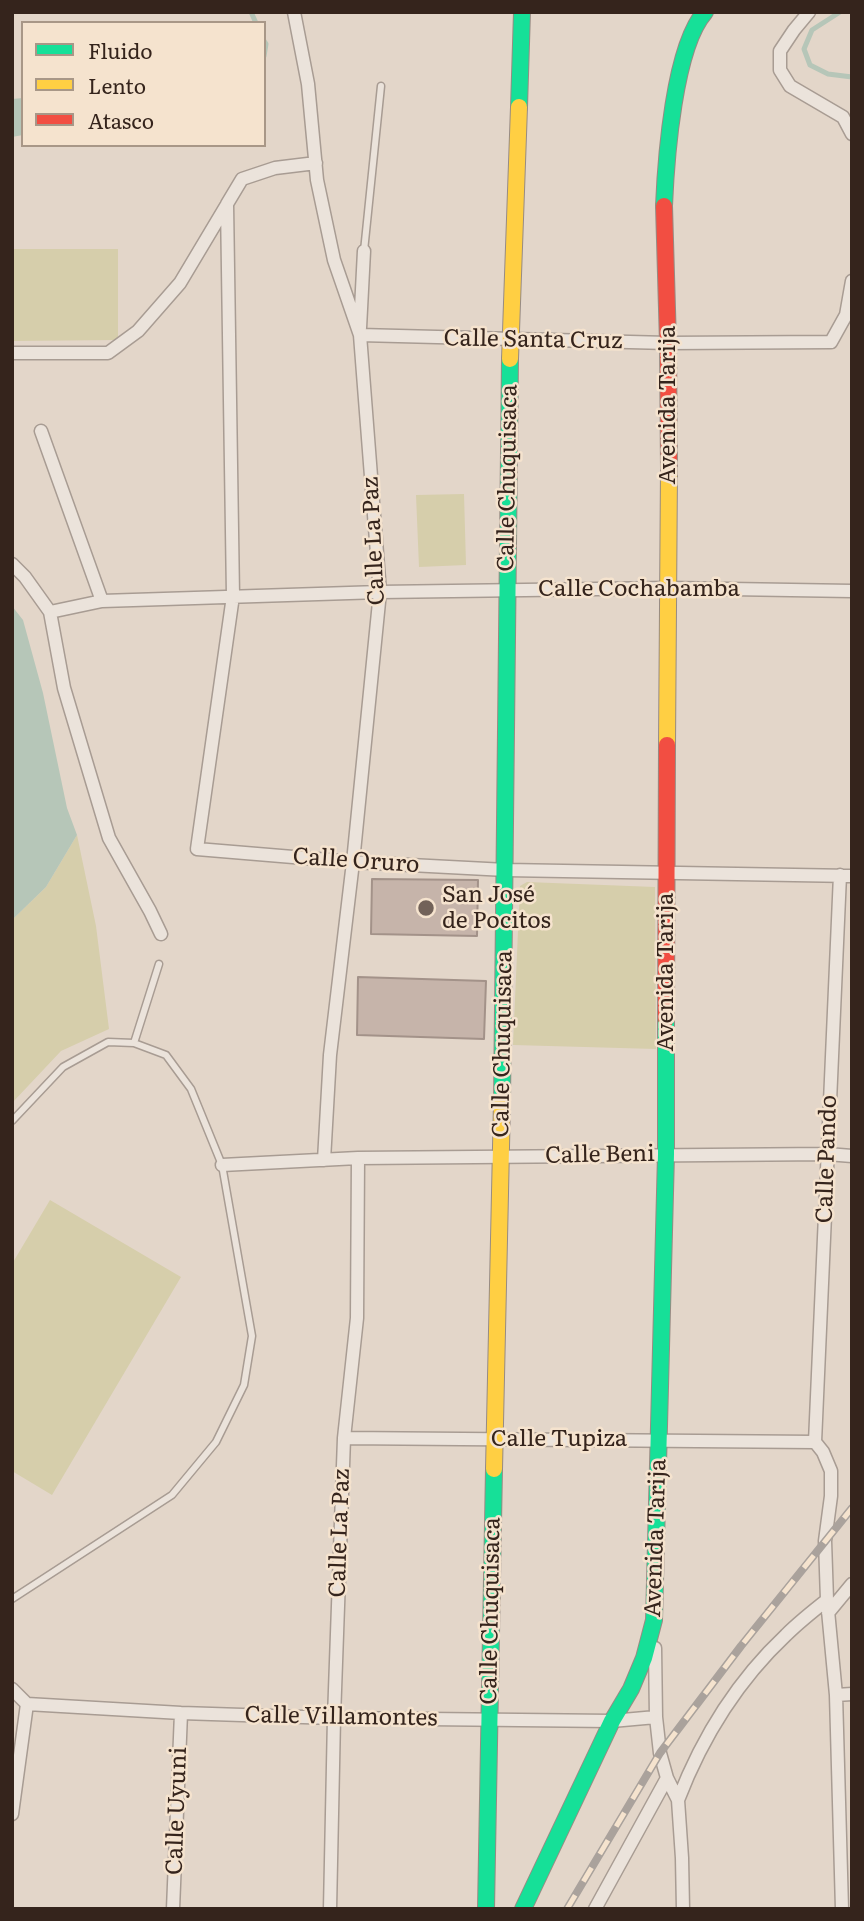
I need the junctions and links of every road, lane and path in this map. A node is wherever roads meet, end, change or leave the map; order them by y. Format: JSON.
{"nodes":[{"id":1,"x":294,"y":12,"type":"edge"},
{"id":2,"x":522,"y":12,"type":"edge"},
{"id":3,"x":809,"y":12,"type":"edge"},
{"id":4,"x":696,"y":15,"type":"edge"},
{"id":5,"x":381,"y":86,"type":"dead end"},
{"id":6,"x":852,"y":134,"type":"edge"},
{"id":7,"x":316,"y":163,"type":"junction"},
{"id":8,"x":227,"y":204,"type":"junction"},
{"id":9,"x":364,"y":251,"type":"joint"},
{"id":10,"x":852,"y":281,"type":"edge"},
{"id":11,"x":360,"y":335,"type":"junction"},
{"id":12,"x":510,"y":339,"type":"junction"},
{"id":13,"x":668,"y":343,"type":"junction"},
{"id":14,"x":12,"y":354,"type":"edge"},
{"id":15,"x":41,"y":432,"type":"dead end"},
{"id":16,"x":12,"y":564,"type":"edge"},
{"id":17,"x":669,"y":588,"type":"junction"},
{"id":18,"x":506,"y":590,"type":"junction"},
{"id":19,"x":852,"y":591,"type":"edge"},
{"id":20,"x":380,"y":592,"type":"junction"},
{"id":21,"x":233,"y":596,"type":"junction"},
{"id":22,"x":102,"y":601,"type":"junction"},
{"id":23,"x":50,"y":612,"type":"junction"},
{"id":24,"x":353,"y":862,"type":"junction"},
{"id":25,"x":506,"y":870,"type":"junction"},
{"id":26,"x":665,"y":874,"type":"junction"},
{"id":27,"x":846,"y":876,"type":"edge"},
{"id":28,"x":161,"y":934,"type":"dead end"},
{"id":29,"x":159,"y":964,"type":"dead end"},
{"id":30,"x":134,"y":1042,"type":"junction"},
{"id":31,"x":12,"y":1121,"type":"edge"},
{"id":32,"x":666,"y":1154,"type":"junction"},
{"id":33,"x":827,"y":1154,"type":"junction"},
{"id":34,"x":500,"y":1156,"type":"junction"},
{"id":35,"x":852,"y":1156,"type":"edge"},
{"id":36,"x":358,"y":1158,"type":"junction"},
{"id":37,"x":324,"y":1160,"type":"junction"},
{"id":38,"x":222,"y":1166,"type":"junction"},
{"id":39,"x":344,"y":1437,"type":"junction"},
{"id":40,"x":494,"y":1438,"type":"junction"},
{"id":41,"x":660,"y":1440,"type":"junction"},
{"id":42,"x":816,"y":1442,"type":"junction"},
{"id":43,"x":852,"y":1584,"type":"edge"},
{"id":44,"x":12,"y":1599,"type":"edge"},
{"id":45,"x":827,"y":1600,"type":"junction"},
{"id":46,"x":828,"y":1613,"type":"junction"},
{"id":47,"x":654,"y":1620,"type":"junction"},
{"id":48,"x":12,"y":1689,"type":"edge"},
{"id":49,"x":852,"y":1694,"type":"edge"},
{"id":50,"x":836,"y":1695,"type":"junction"},
{"id":51,"x":27,"y":1704,"type":"junction"},
{"id":52,"x":181,"y":1713,"type":"junction"},
{"id":53,"x":656,"y":1717,"type":"junction"},
{"id":54,"x":334,"y":1718,"type":"junction"},
{"id":55,"x":489,"y":1720,"type":"junction"},
{"id":56,"x":612,"y":1721,"type":"junction"},
{"id":57,"x":667,"y":1778,"type":"junction"},
{"id":58,"x":678,"y":1800,"type":"junction"},
{"id":59,"x":12,"y":1814,"type":"edge"},
{"id":60,"x":173,"y":1909,"type":"edge"},
{"id":61,"x":330,"y":1909,"type":"edge"},
{"id":62,"x":486,"y":1909,"type":"edge"},
{"id":63,"x":523,"y":1909,"type":"edge"},
{"id":64,"x":595,"y":1909,"type":"edge"},
{"id":65,"x":683,"y":1909,"type":"edge"},
{"id":66,"x":842,"y":1909,"type":"edge"}],
"edges":[{"from":1,"to":7,"type":"street","name":"Calle La Paz"},
{"from":2,"to":12,"type":"main road","name":"Calle Chuquisaca"},
{"from":3,"to":6,"type":"street"},
{"from":4,"to":13,"type":"main road","name":"Avenida Tarija"},
{"from":5,"to":9,"type":"lane"},
{"from":7,"to":8,"type":"street"},
{"from":7,"to":11,"type":"street","name":"Calle La Paz"},
{"from":8,"to":14,"type":"street"},
{"from":8,"to":21,"type":"street"},
{"from":9,"to":11,"type":"street"},
{"from":10,"to":13,"type":"street","name":"Calle Santa Cruz"},
{"from":11,"to":12,"type":"street","name":"Calle Santa Cruz"},
{"from":11,"to":20,"type":"street","name":"Calle La Paz"},
{"from":12,"to":13,"type":"street","name":"Calle Santa Cruz"},
{"from":12,"to":18,"type":"main road","name":"Calle Chuquisaca"},
{"from":13,"to":17,"type":"main road","name":"Avenida Tarija"},
{"from":15,"to":22,"type":"street"},
{"from":16,"to":23,"type":"street"},
{"from":17,"to":18,"type":"street","name":"Calle Cochabamba"},
{"from":17,"to":19,"type":"street","name":"Calle Cochabamba"},
{"from":17,"to":26,"type":"main road","name":"Avenida Tarija"},
{"from":18,"to":20,"type":"street","name":"Calle Cochabamba"},
{"from":18,"to":25,"type":"main road","name":"Calle Chuquisaca"},
{"from":20,"to":21,"type":"street","name":"Calle Cochabamba"},
{"from":20,"to":24,"type":"street","name":"Calle La Paz"},
{"from":21,"to":22,"type":"street","name":"Calle Cochabamba"},
{"from":21,"to":24,"type":"street","name":"Calle Oruro"},
{"from":22,"to":23,"type":"street","name":"Calle Cochabamba"},
{"from":23,"to":28,"type":"street"},
{"from":24,"to":25,"type":"street","name":"Calle Oruro"},
{"from":24,"to":37,"type":"street","name":"Calle La Paz"},
{"from":25,"to":26,"type":"street","name":"Calle Oruro"},
{"from":25,"to":34,"type":"main road","name":"Calle Chuquisaca"},
{"from":26,"to":27,"type":"street","name":"Calle Oruro"},
{"from":26,"to":32,"type":"main road","name":"Avenida Tarija"},
{"from":27,"to":33,"type":"street","name":"Calle Pando"},
{"from":29,"to":30,"type":"lane"},
{"from":30,"to":31,"type":"lane"},
{"from":30,"to":38,"type":"lane"},
{"from":32,"to":33,"type":"street","name":"Calle Beni"},
{"from":32,"to":34,"type":"street","name":"Calle Beni"},
{"from":32,"to":41,"type":"main road","name":"Avenida Tarija"},
{"from":33,"to":35,"type":"street","name":"Calle Beni"},
{"from":33,"to":42,"type":"street","name":"Calle Pando"},
{"from":34,"to":36,"type":"street","name":"Calle Beni"},
{"from":34,"to":40,"type":"main road","name":"Calle Chuquisaca"},
{"from":36,"to":37,"type":"street","name":"Calle Beni"},
{"from":36,"to":39,"type":"street","name":"Calle La Paz"},
{"from":37,"to":38,"type":"street","name":"Calle Beni"},
{"from":38,"to":44,"type":"lane"},
{"from":39,"to":40,"type":"street","name":"Calle Tupiza"},
{"from":39,"to":54,"type":"street","name":"Calle La Paz"},
{"from":40,"to":41,"type":"street","name":"Calle Tupiza"},
{"from":40,"to":55,"type":"main road","name":"Calle Chuquisaca"},
{"from":41,"to":42,"type":"street","name":"Calle Tupiza"},
{"from":41,"to":47,"type":"main road","name":"Avenida Tarija"},
{"from":42,"to":45,"type":"street"},
{"from":43,"to":46,"type":"street"},
{"from":45,"to":46,"type":"street"},
{"from":45,"to":58,"type":"street"},
{"from":46,"to":50,"type":"street"},
{"from":47,"to":53,"type":"street"},
{"from":47,"to":56,"type":"main road","name":"Avenida Tarija"},
{"from":48,"to":51,"type":"street"},
{"from":49,"to":50,"type":"street"},
{"from":50,"to":66,"type":"street"},
{"from":51,"to":52,"type":"street","name":"Calle Villamontes"},
{"from":51,"to":59,"type":"street"},
{"from":52,"to":54,"type":"street","name":"Calle Villamontes"},
{"from":52,"to":60,"type":"street","name":"Calle Uyuni"},
{"from":53,"to":56,"type":"street","name":"Calle Villamontes"},
{"from":53,"to":57,"type":"street"},
{"from":54,"to":55,"type":"street","name":"Calle Villamontes"},
{"from":54,"to":61,"type":"street","name":"Calle La Paz"},
{"from":55,"to":56,"type":"street","name":"Calle Villamontes"},
{"from":55,"to":62,"type":"main road","name":"Calle Chuquisaca"},
{"from":56,"to":63,"type":"main road","name":"Avenida Tarija"},
{"from":57,"to":58,"type":"street"},
{"from":57,"to":64,"type":"street"},
{"from":58,"to":65,"type":"street"}]}
